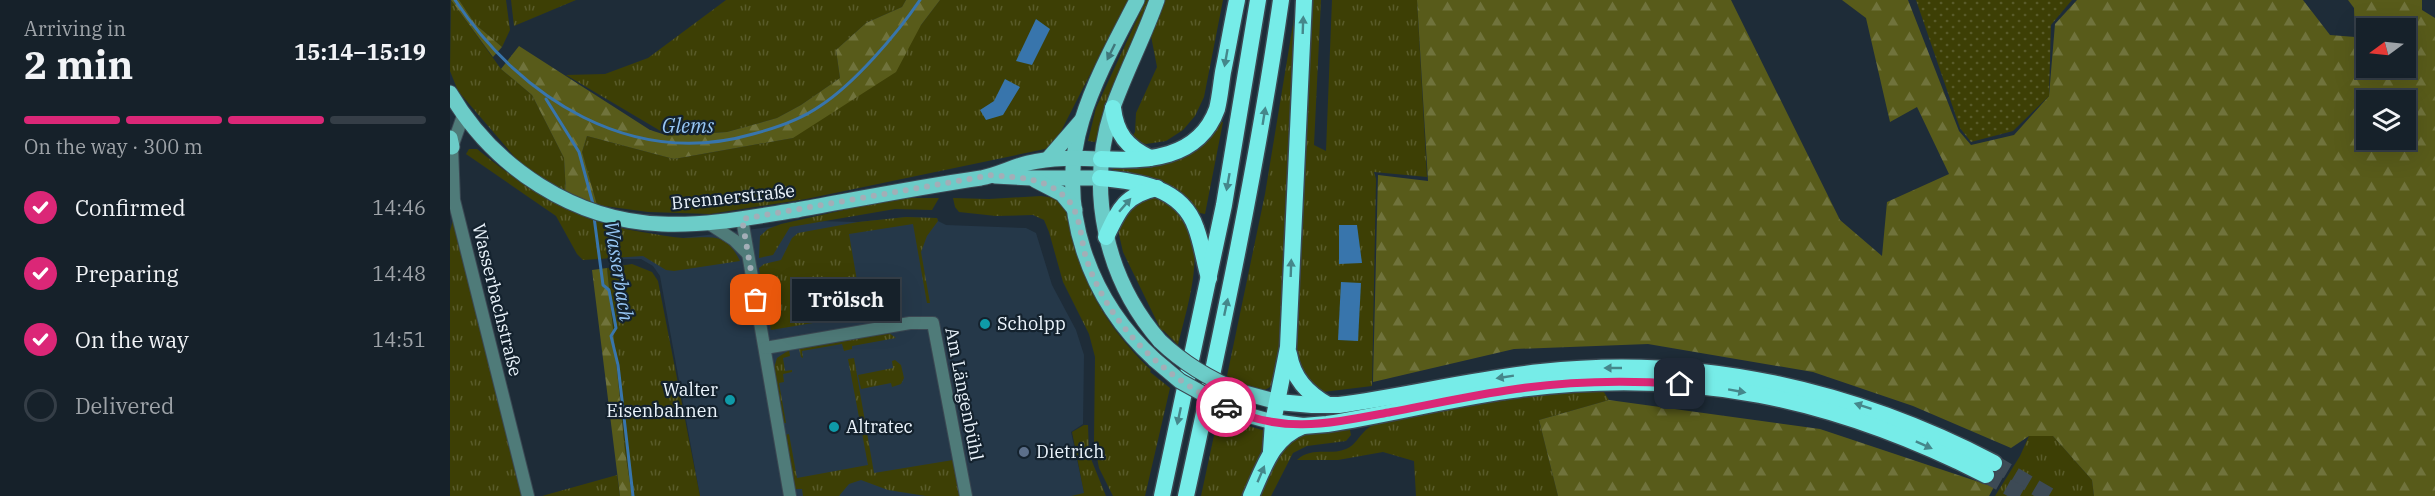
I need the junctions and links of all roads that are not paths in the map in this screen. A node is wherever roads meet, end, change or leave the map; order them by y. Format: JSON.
{"nodes":[{"id":1,"x":1137,"y":0,"type":"edge"},
{"id":2,"x":1157,"y":0,"type":"edge"},
{"id":3,"x":1237,"y":0,"type":"edge"},
{"id":4,"x":1258,"y":0,"type":"edge"},
{"id":5,"x":1281,"y":0,"type":"edge"},
{"id":6,"x":1304,"y":0,"type":"edge"},
{"id":7,"x":450,"y":93,"type":"edge"},
{"id":8,"x":1113,"y":108,"type":"junction"},
{"id":9,"x":464,"y":113,"type":"junction"},
{"id":10,"x":1082,"y":120,"type":"junction"},
{"id":11,"x":451,"y":142,"type":"edge"},
{"id":12,"x":1075,"y":158,"type":"junction"},
{"id":13,"x":1048,"y":159,"type":"junction"},
{"id":14,"x":1101,"y":159,"type":"junction"},
{"id":15,"x":1150,"y":159,"type":"junction"},
{"id":16,"x":992,"y":175,"type":"junction"},
{"id":17,"x":1074,"y":177,"type":"junction"},
{"id":18,"x":1031,"y":178,"type":"junction"},
{"id":19,"x":1100,"y":178,"type":"junction"},
{"id":20,"x":1157,"y":188,"type":"junction"},
{"id":21,"x":1075,"y":210,"type":"junction"},
{"id":22,"x":742,"y":219,"type":"junction"},
{"id":23,"x":708,"y":223,"type":"junction"},
{"id":24,"x":1106,"y":237,"type":"junction"},
{"id":25,"x":747,"y":254,"type":"junction"},
{"id":26,"x":1209,"y":279,"type":"junction"},
{"id":27,"x":1288,"y":347,"type":"junction"},
{"id":28,"x":765,"y":348,"type":"junction"},
{"id":29,"x":1278,"y":402,"type":"junction"},
{"id":30,"x":1329,"y":405,"type":"junction"},
{"id":31,"x":1356,"y":410,"type":"junction"},
{"id":32,"x":1273,"y":422,"type":"junction"},
{"id":33,"x":1303,"y":426,"type":"junction"},
{"id":34,"x":1271,"y":451,"type":"junction"},
{"id":35,"x":1990,"y":469,"type":"tunnel mouth"},
{"id":36,"x":528,"y":496,"type":"edge"},
{"id":37,"x":790,"y":496,"type":"edge"},
{"id":38,"x":966,"y":496,"type":"edge"},
{"id":39,"x":1162,"y":496,"type":"edge"},
{"id":40,"x":1186,"y":496,"type":"edge"},
{"id":41,"x":1251,"y":496,"type":"edge"}],
"edges":[{"from":1,"to":10,"type":"main road","one_way":true},
{"from":2,"to":8,"type":"main road"},
{"from":3,"to":15,"type":"highway","one_way":true},
{"from":4,"to":26,"type":"highway","one_way":true},
{"from":40,"to":5,"type":"highway","one_way":true},
{"from":27,"to":6,"type":"highway","one_way":true},
{"from":7,"to":9,"type":"main road","name":"Brennerstraße"},
{"from":8,"to":14,"type":"main road"},
{"from":8,"to":15,"type":"highway"},
{"from":9,"to":11,"type":"street","name":"Wasserbachstraße"},
{"from":9,"to":23,"type":"main road","name":"Brennerstraße"},
{"from":10,"to":12,"type":"main road"},
{"from":10,"to":13,"type":"main road"},
{"from":11,"to":36,"type":"street","name":"Wasserbachstraße"},
{"from":12,"to":13,"type":"main road","name":"Brennerstraße"},
{"from":12,"to":14,"type":"main road","name":"Brennerstraße"},
{"from":12,"to":17,"type":"main road"},
{"from":13,"to":16,"type":"main road","name":"Brennerstraße"},
{"from":14,"to":15,"type":"highway"},
{"from":14,"to":19,"type":"main road"},
{"from":16,"to":18,"type":"main road","name":"Brennerstraße"},
{"from":16,"to":22,"type":"main road","name":"Brennerstraße"},
{"from":17,"to":18,"type":"main road","name":"Brennerstraße"},
{"from":17,"to":19,"type":"main road","name":"Brennerstraße"},
{"from":17,"to":21,"type":"main road"},
{"from":18,"to":21,"type":"main road"},
{"from":19,"to":20,"type":"highway"},
{"from":19,"to":24,"type":"main road"},
{"from":24,"to":20,"type":"highway","one_way":true},
{"from":20,"to":26,"type":"highway"},
{"from":21,"to":32,"type":"main road","bridge":true},
{"from":22,"to":23,"type":"main road","name":"Brennerstraße"},
{"from":22,"to":25,"type":"street"},
{"from":23,"to":25,"type":"street"},
{"from":24,"to":29,"type":"main road","bridge":true},
{"from":25,"to":28,"type":"street"},
{"from":26,"to":39,"type":"highway","one_way":true},
{"from":27,"to":29,"type":"highway"},
{"from":27,"to":30,"type":"highway"},
{"from":28,"to":37,"type":"street"},
{"from":28,"to":38,"type":"street","name":"Am Längenbühl"},
{"from":29,"to":30,"type":"highway"},
{"from":29,"to":32,"type":"highway"},
{"from":30,"to":31,"type":"highway"},
{"from":31,"to":33,"type":"highway"},
{"from":31,"to":35,"type":"highway"},
{"from":32,"to":33,"type":"highway"},
{"from":32,"to":34,"type":"highway"},
{"from":33,"to":34,"type":"highway"},
{"from":41,"to":34,"type":"highway","one_way":true}]}
